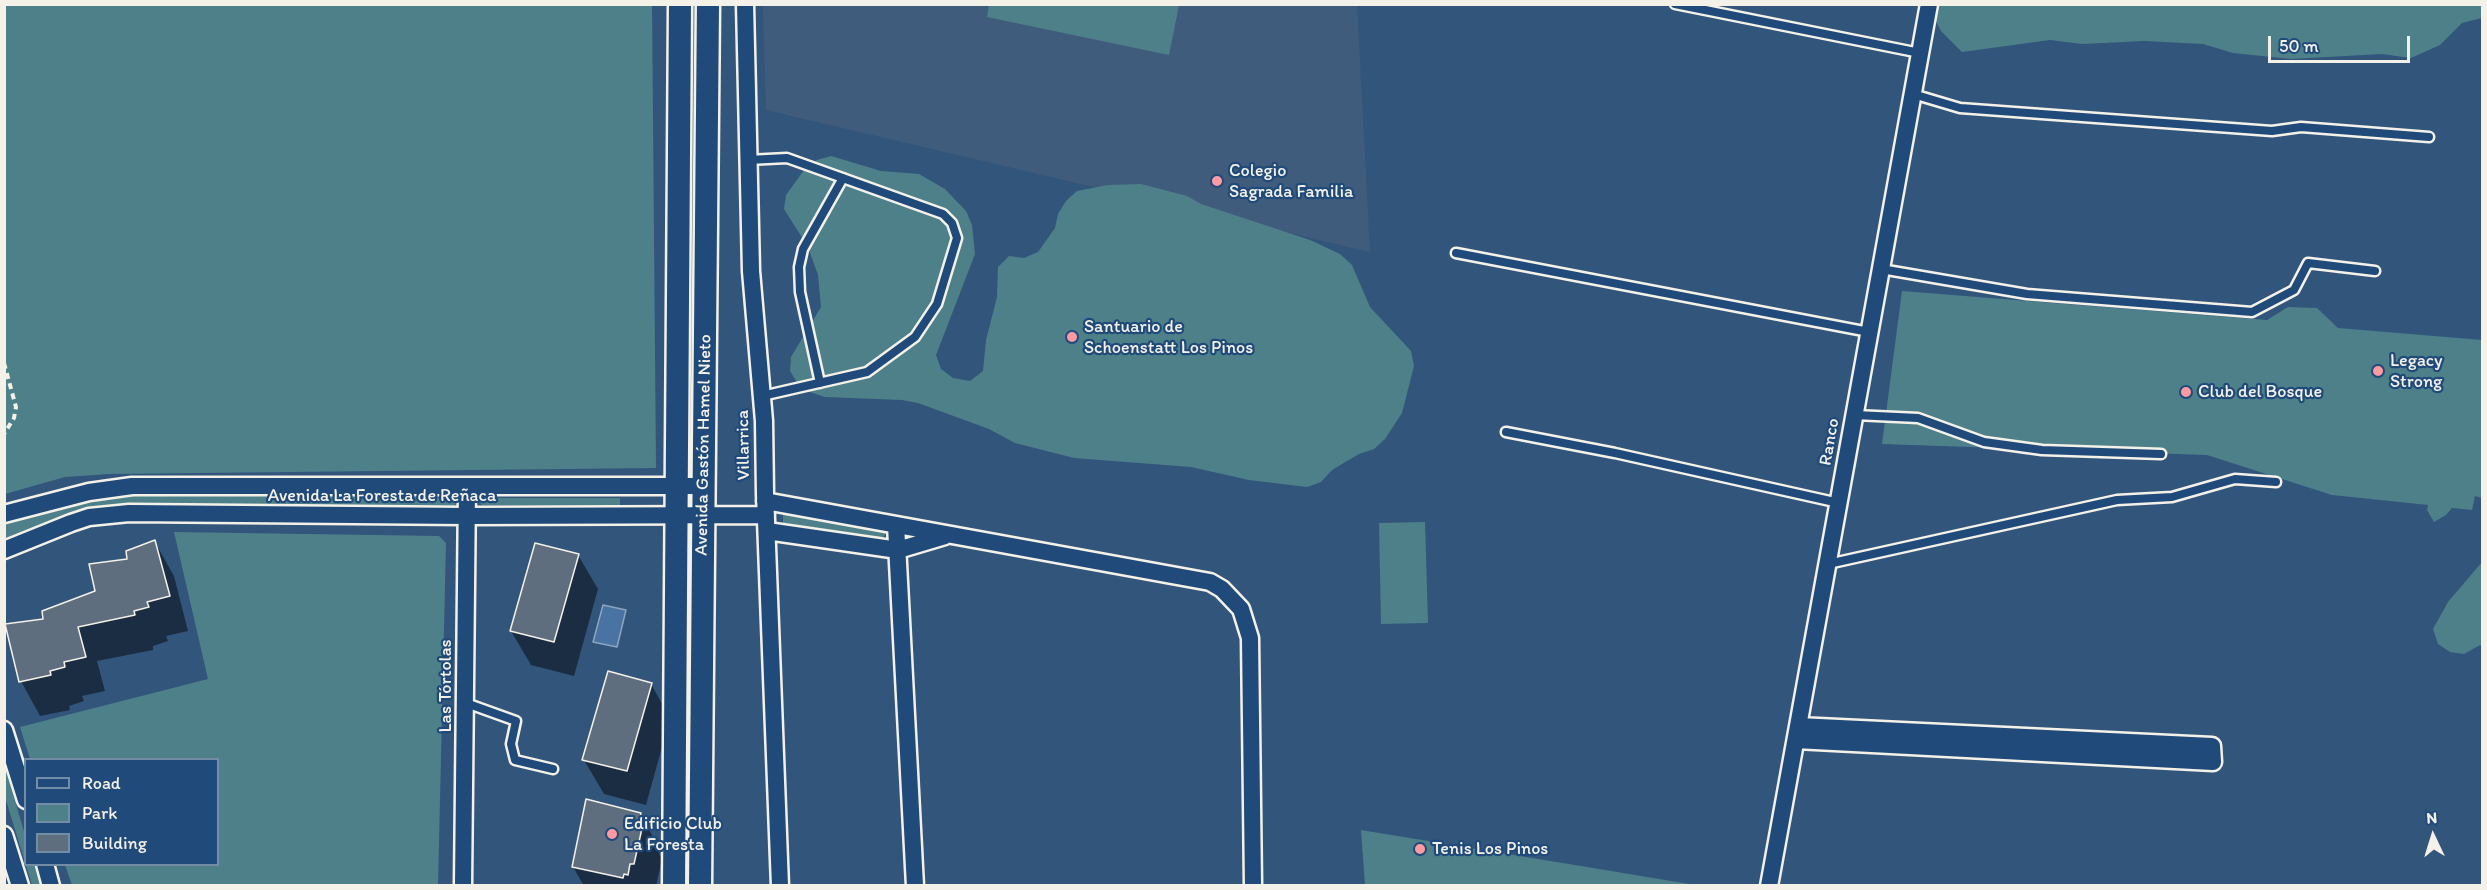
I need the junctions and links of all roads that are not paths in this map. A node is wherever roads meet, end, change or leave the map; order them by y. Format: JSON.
{"nodes":[{"id":1,"x":680,"y":4,"type":"edge"},
{"id":2,"x":708,"y":4,"type":"edge"},
{"id":3,"x":745,"y":4,"type":"edge"},
{"id":4,"x":1675,"y":4,"type":"edge"},
{"id":5,"x":1929,"y":4,"type":"edge"},
{"id":6,"x":1920,"y":52,"type":"junction"},
{"id":7,"x":1913,"y":94,"type":"junction"},
{"id":8,"x":2428,"y":137,"type":"dead end"},
{"id":9,"x":748,"y":160,"type":"junction"},
{"id":10,"x":843,"y":178,"type":"junction"},
{"id":11,"x":1456,"y":253,"type":"dead end"},
{"id":12,"x":1881,"y":269,"type":"junction"},
{"id":13,"x":2375,"y":271,"type":"dead end"},
{"id":14,"x":1869,"y":332,"type":"junction"},
{"id":15,"x":820,"y":382,"type":"junction"},
{"id":16,"x":762,"y":396,"type":"junction"},
{"id":17,"x":1855,"y":415,"type":"junction"},
{"id":18,"x":1506,"y":432,"type":"dead end"},
{"id":19,"x":2161,"y":454,"type":"dead end"},
{"id":20,"x":2276,"y":482,"type":"dead end"},
{"id":21,"x":702,"y":486,"type":"junction"},
{"id":22,"x":675,"y":487,"type":"junction"},
{"id":23,"x":467,"y":488,"type":"junction"},
{"id":24,"x":1839,"y":503,"type":"junction"},
{"id":25,"x":4,"y":514,"type":"edge"},
{"id":26,"x":675,"y":515,"type":"junction"},
{"id":27,"x":702,"y":515,"type":"junction"},
{"id":28,"x":466,"y":516,"type":"junction"},
{"id":29,"x":766,"y":516,"type":"junction"},
{"id":30,"x":896,"y":525,"type":"junction"},
{"id":31,"x":952,"y":535,"type":"junction"},
{"id":32,"x":4,"y":550,"type":"edge"},
{"id":33,"x":898,"y":550,"type":"junction"},
{"id":34,"x":1827,"y":564,"type":"junction"},
{"id":35,"x":466,"y":703,"type":"junction"},
{"id":36,"x":4,"y":730,"type":"edge"},
{"id":37,"x":1797,"y":733,"type":"junction"},
{"id":38,"x":553,"y":769,"type":"dead end"},
{"id":39,"x":24,"y":794,"type":"edge"},
{"id":40,"x":4,"y":835,"type":"edge"},
{"id":41,"x":46,"y":866,"type":"edge"},
{"id":42,"x":20,"y":885,"type":"edge"},
{"id":43,"x":51,"y":885,"type":"edge"},
{"id":44,"x":463,"y":885,"type":"edge"},
{"id":45,"x":674,"y":885,"type":"edge"},
{"id":46,"x":700,"y":885,"type":"edge"},
{"id":47,"x":780,"y":885,"type":"edge"},
{"id":48,"x":915,"y":885,"type":"edge"},
{"id":49,"x":1253,"y":885,"type":"edge"},
{"id":50,"x":1769,"y":885,"type":"edge"}],
"edges":[{"from":1,"to":22,"type":"main road","name":"Avenida Gastón Hamel Nieto"},
{"from":2,"to":21,"type":"main road","name":"Avenida Gastón Hamel Nieto"},
{"from":3,"to":9,"type":"street","name":"Villarrica"},
{"from":4,"to":6,"type":"lane"},
{"from":5,"to":6,"type":"street","name":"Ranco"},
{"from":6,"to":7,"type":"street","name":"Ranco"},
{"from":7,"to":8,"type":"lane"},
{"from":7,"to":12,"type":"street","name":"Ranco"},
{"from":9,"to":10,"type":"lane"},
{"from":9,"to":16,"type":"street","name":"Villarrica"},
{"from":10,"to":15,"type":"lane"},
{"from":10,"to":15,"type":"lane"},
{"from":11,"to":14,"type":"lane"},
{"from":12,"to":13,"type":"lane"},
{"from":12,"to":14,"type":"street","name":"Ranco"},
{"from":14,"to":17,"type":"street","name":"Ranco"},
{"from":15,"to":16,"type":"lane"},
{"from":16,"to":29,"type":"street","name":"Villarrica"},
{"from":17,"to":19,"type":"lane"},
{"from":17,"to":24,"type":"street","name":"Ranco"},
{"from":18,"to":24,"type":"lane"},
{"from":20,"to":34,"type":"lane"},
{"from":21,"to":22,"type":"street","name":"Avenida La Foresta de Reñaca"},
{"from":21,"to":27,"type":"main road","name":"Avenida Gastón Hamel Nieto"},
{"from":22,"to":23,"type":"street","name":"Avenida La Foresta de Reñaca"},
{"from":22,"to":26,"type":"main road","name":"Avenida Gastón Hamel Nieto"},
{"from":23,"to":25,"type":"street","name":"Avenida La Foresta de Reñaca"},
{"from":23,"to":28,"type":"street","name":"Las Tórtolas"},
{"from":24,"to":34,"type":"street","name":"Ranco"},
{"from":26,"to":27,"type":"street","name":"Avenida La Foresta de Reñaca"},
{"from":26,"to":28,"type":"street","name":"Avenida La Foresta de Reñaca"},
{"from":26,"to":45,"type":"main road","name":"Avenida Gastón Hamel Nieto"},
{"from":27,"to":29,"type":"street","name":"Avenida La Foresta de Reñaca"},
{"from":27,"to":46,"type":"main road","name":"Avenida Gastón Hamel Nieto"},
{"from":28,"to":32,"type":"street","name":"Avenida La Foresta de Reñaca"},
{"from":28,"to":35,"type":"street","name":"Las Tórtolas"},
{"from":29,"to":30,"type":"street"},
{"from":29,"to":33,"type":"street"},
{"from":29,"to":47,"type":"street","name":"Villarrica"},
{"from":30,"to":31,"type":"street"},
{"from":30,"to":33,"type":"street"},
{"from":31,"to":33,"type":"street"},
{"from":31,"to":49,"type":"street"},
{"from":33,"to":48,"type":"street"},
{"from":34,"to":37,"type":"street","name":"Ranco"},
{"from":35,"to":38,"type":"lane"},
{"from":35,"to":44,"type":"street","name":"Las Tórtolas"},
{"from":36,"to":39,"type":"street"},
{"from":37,"to":37,"type":"street"},
{"from":37,"to":50,"type":"street","name":"Ranco"},
{"from":40,"to":42,"type":"street"},
{"from":41,"to":43,"type":"street"}]}
